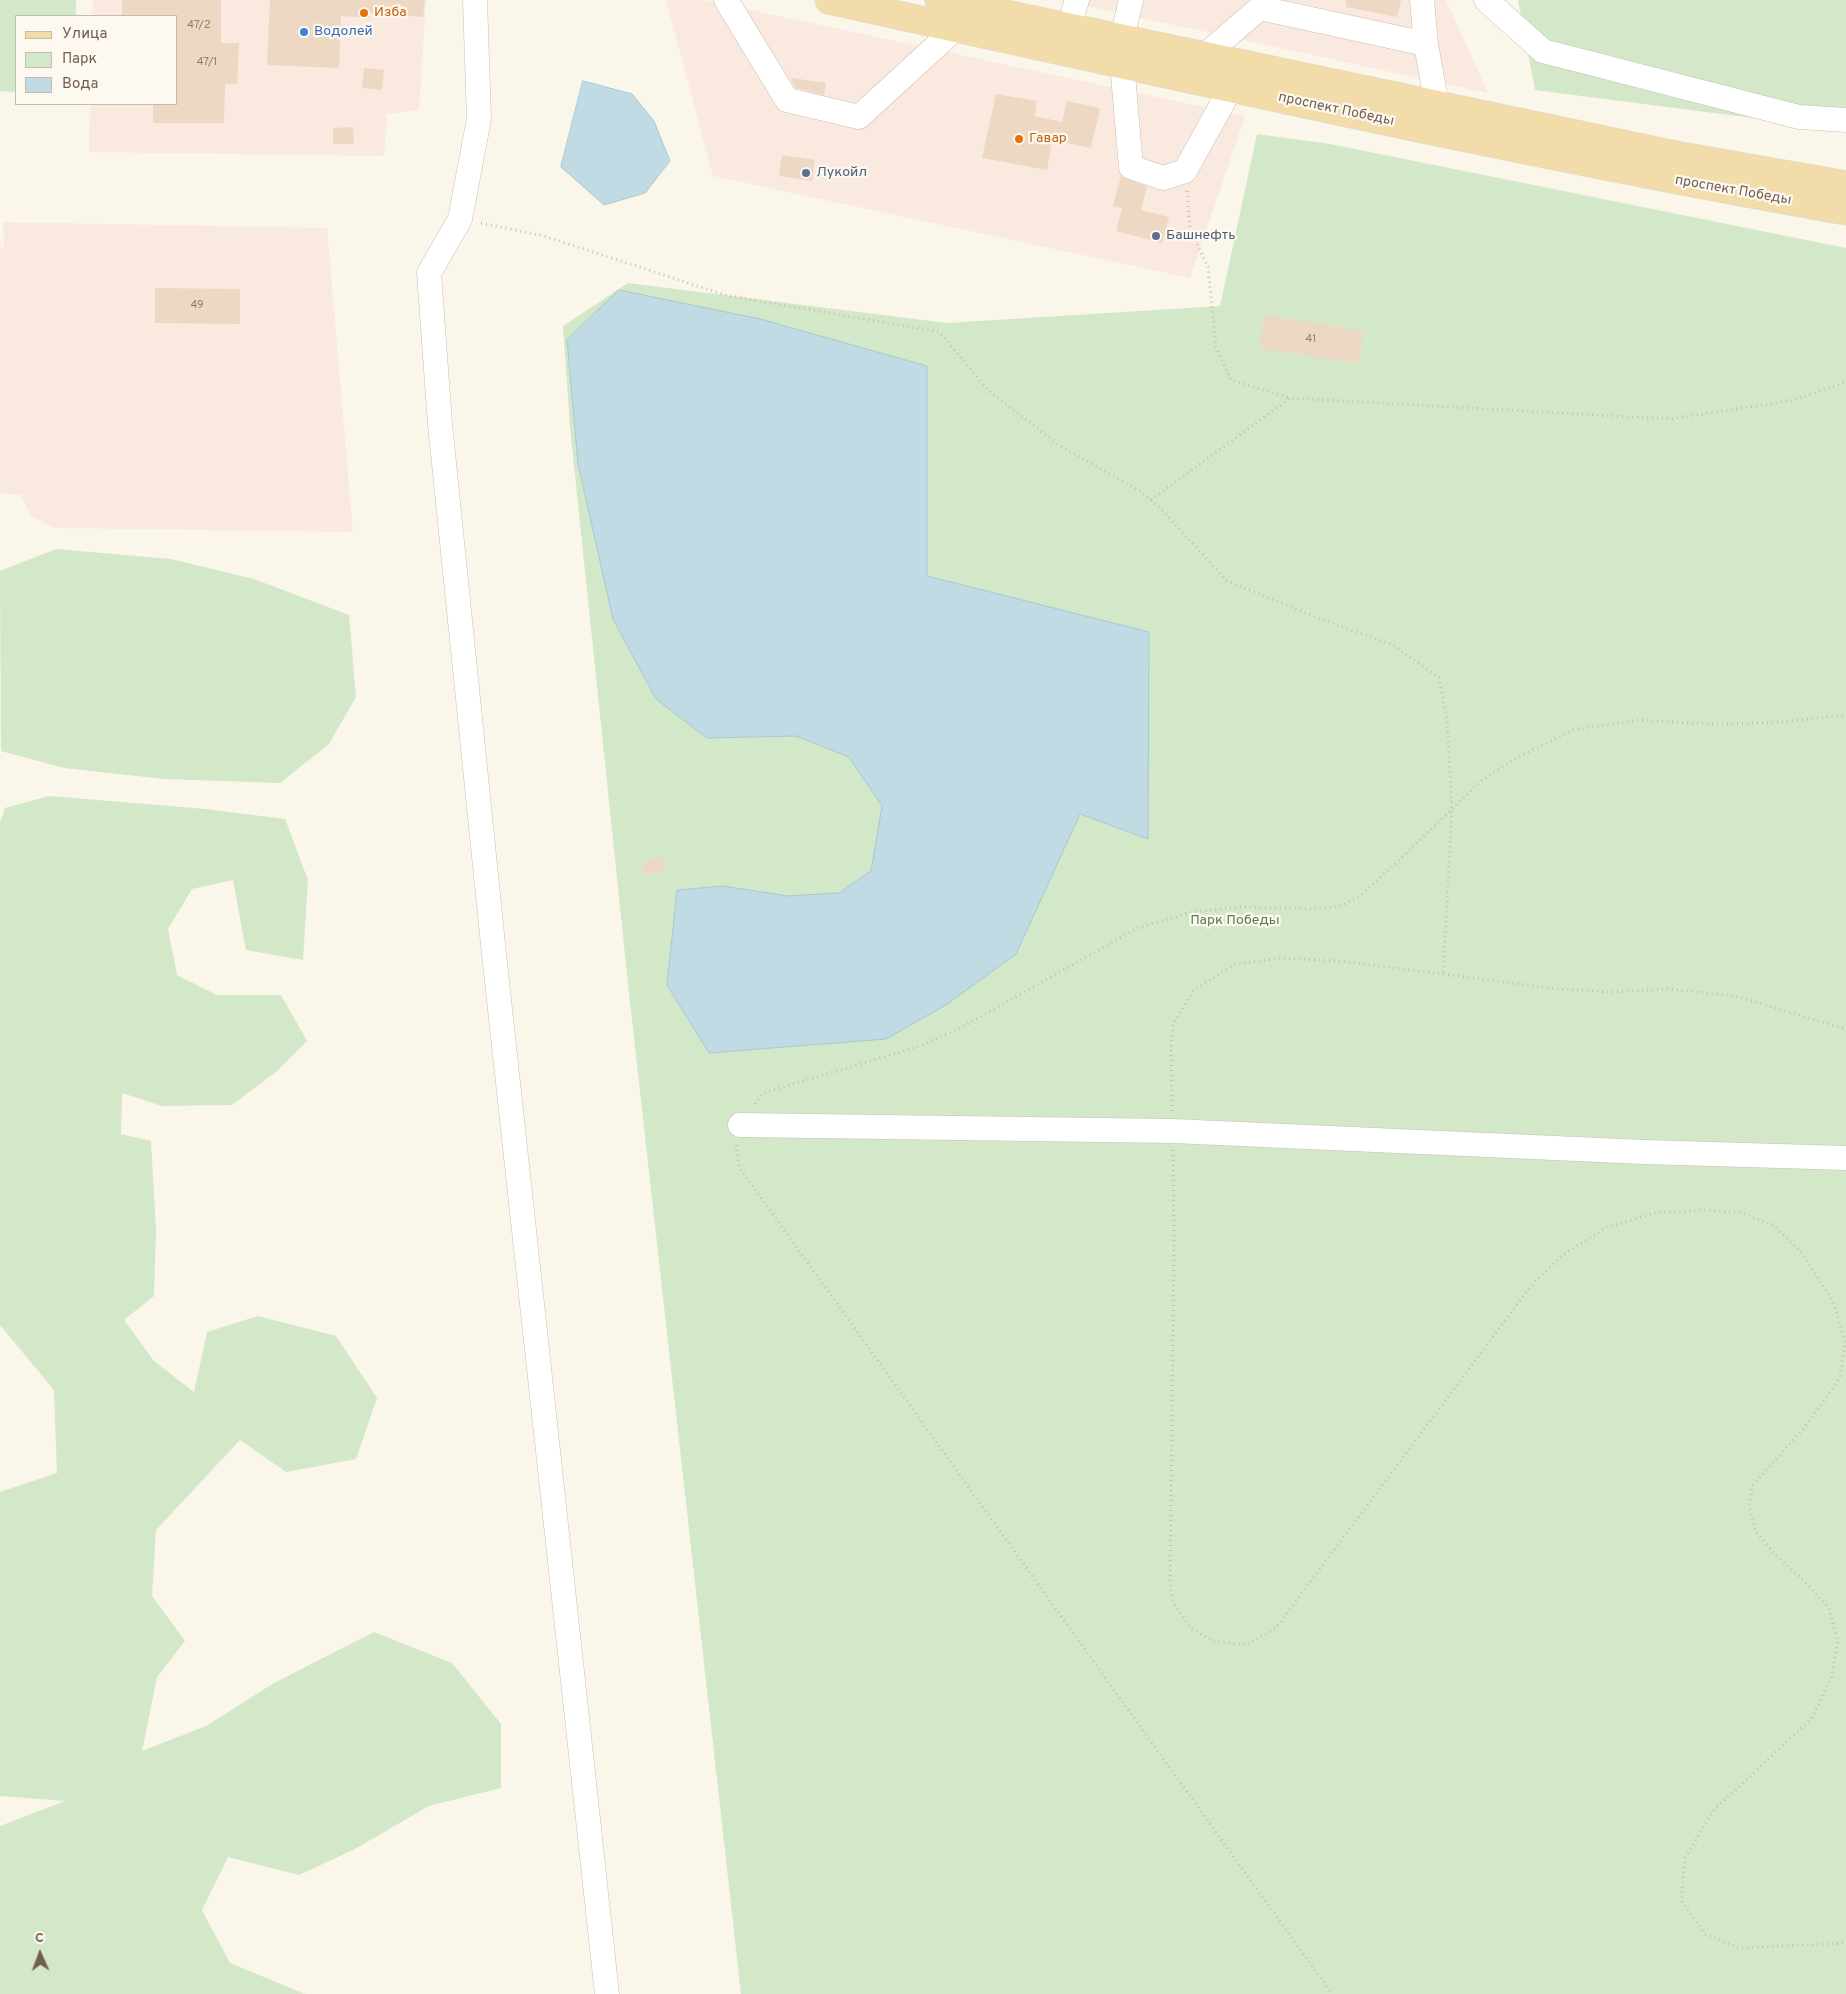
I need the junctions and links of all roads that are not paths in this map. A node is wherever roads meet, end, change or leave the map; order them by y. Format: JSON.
{"nodes":[{"id":1,"x":475,"y":0,"type":"edge"},
{"id":2,"x":726,"y":0,"type":"edge"},
{"id":3,"x":829,"y":0,"type":"edge"},
{"id":4,"x":939,"y":0,"type":"edge"},
{"id":5,"x":1077,"y":0,"type":"edge"},
{"id":6,"x":1131,"y":0,"type":"edge"},
{"id":7,"x":1422,"y":0,"type":"edge"},
{"id":8,"x":1486,"y":0,"type":"edge"},
{"id":9,"x":1277,"y":6,"type":"edge"},
{"id":10,"x":962,"y":11,"type":"edge"},
{"id":11,"x":1069,"y":26,"type":"junction"},
{"id":12,"x":1426,"y":44,"type":"junction"},
{"id":13,"x":1122,"y":51,"type":"junction"},
{"id":14,"x":1204,"y":56,"type":"junction"},
{"id":15,"x":1231,"y":88,"type":"junction"},
{"id":16,"x":1437,"y":106,"type":"junction"},
{"id":17,"x":1846,"y":120,"type":"edge"},
{"id":18,"x":1846,"y":185,"type":"edge"},
{"id":19,"x":1846,"y":211,"type":"edge"},
{"id":20,"x":740,"y":1125,"type":"road end"},
{"id":21,"x":1846,"y":1158,"type":"edge"},
{"id":22,"x":607,"y":1994,"type":"edge"}],
"edges":[{"from":1,"to":22,"type":"lane"},
{"from":2,"to":10,"type":"lane"},
{"from":3,"to":10,"type":"main road","name":"проспект Победы"},
{"from":4,"to":10,"type":"main road","name":"проспект Победы"},
{"from":5,"to":11,"type":"lane"},
{"from":6,"to":13,"type":"lane"},
{"from":7,"to":12,"type":"lane"},
{"from":8,"to":17,"type":"lane"},
{"from":9,"to":12,"type":"lane"},
{"from":9,"to":14,"type":"lane"},
{"from":10,"to":11,"type":"main road","name":"проспект Победы"},
{"from":10,"to":13,"type":"main road","name":"проспект Победы"},
{"from":11,"to":13,"type":"main road","name":"проспект Победы"},
{"from":12,"to":16,"type":"lane"},
{"from":13,"to":14,"type":"main road","name":"проспект Победы"},
{"from":13,"to":15,"type":"main road","name":"проспект Победы"},
{"from":13,"to":15,"type":"lane"},
{"from":14,"to":16,"type":"main road","name":"проспект Победы"},
{"from":15,"to":19,"type":"main road","name":"проспект Победы"},
{"from":16,"to":18,"type":"main road","name":"проспект Победы"},
{"from":20,"to":21,"type":"lane"}]}
